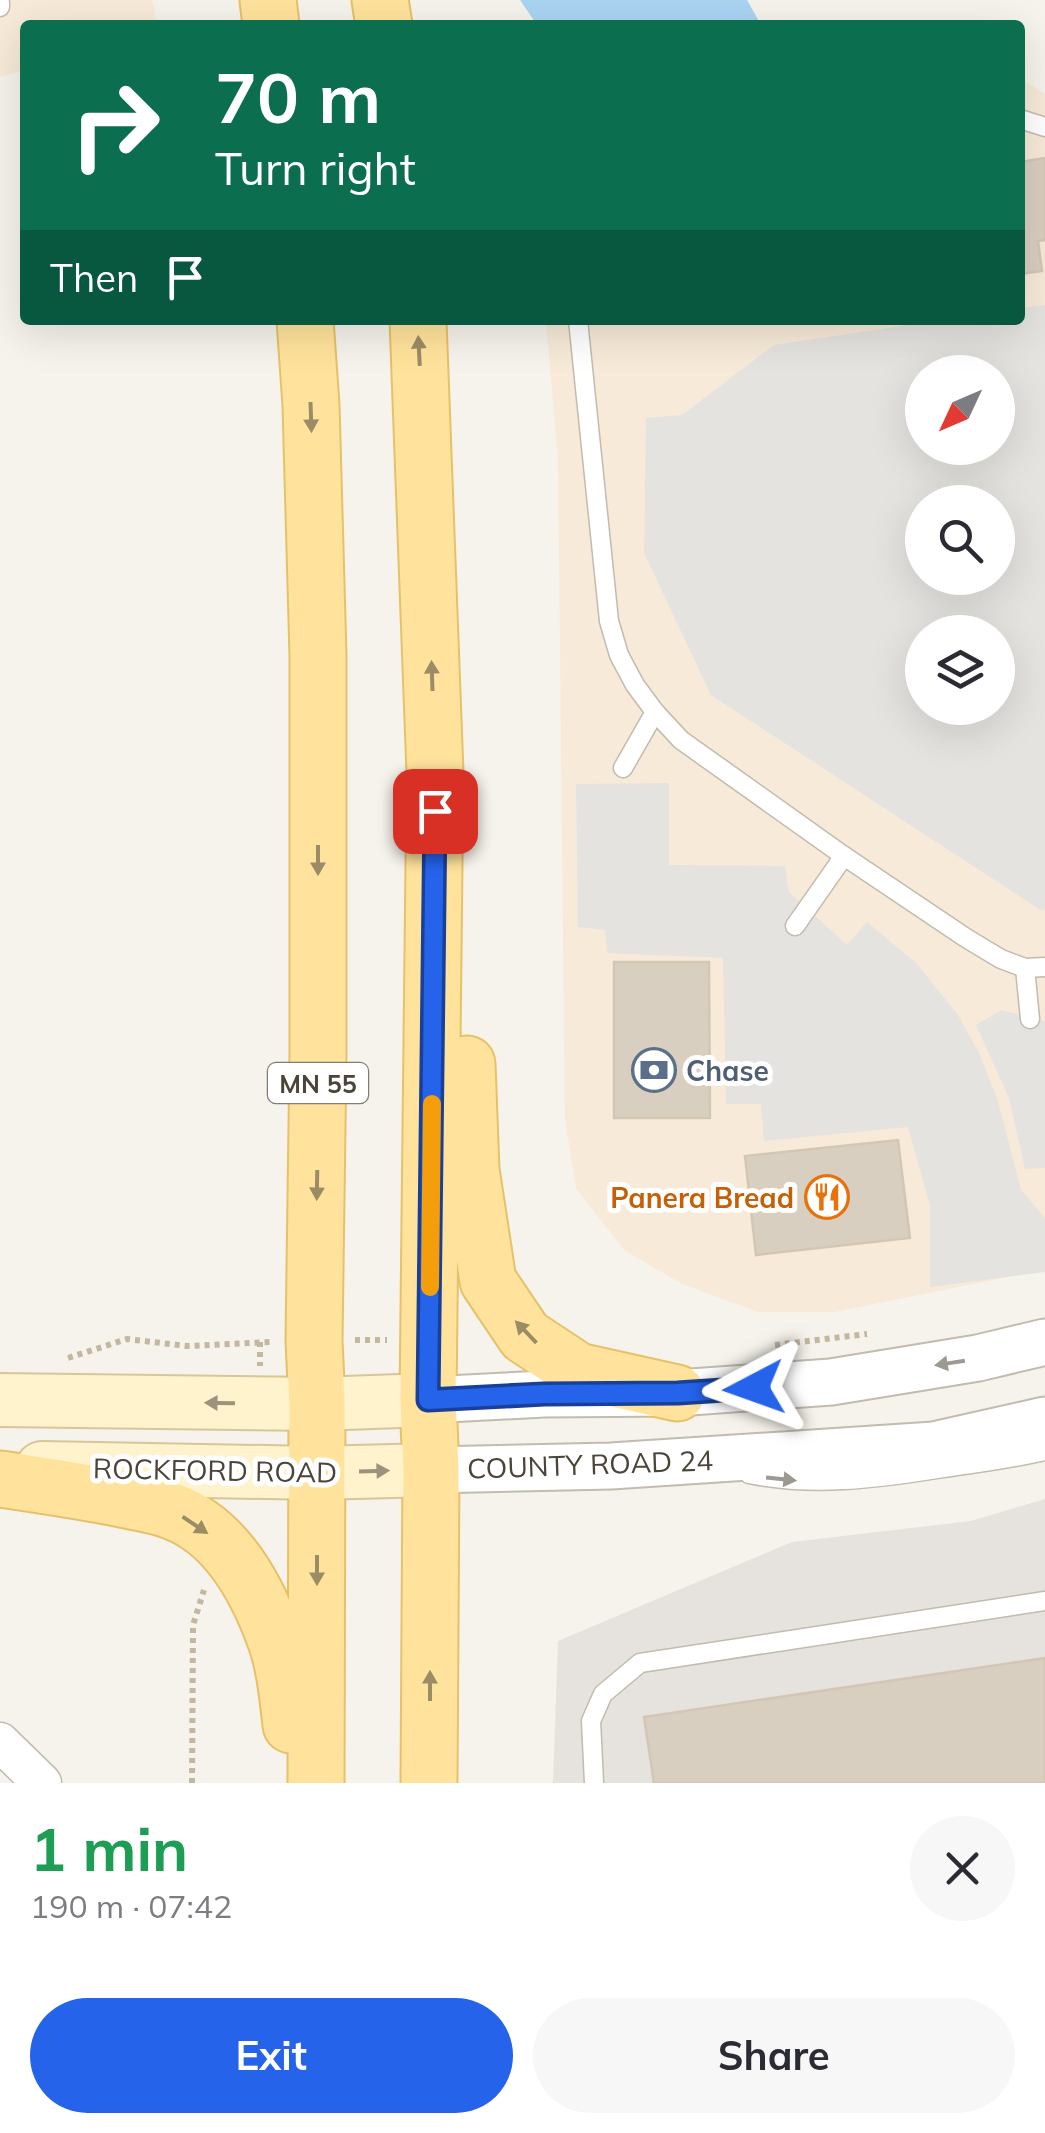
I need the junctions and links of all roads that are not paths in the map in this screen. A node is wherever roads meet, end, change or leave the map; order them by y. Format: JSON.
{"nodes":[{"id":1,"x":305,"y":325,"type":"edge"},
{"id":2,"x":418,"y":325,"type":"edge"},
{"id":3,"x":579,"y":325,"type":"edge"},
{"id":4,"x":655,"y":712,"type":"junction"},
{"id":5,"x":623,"y":768,"type":"dead end"},
{"id":6,"x":436,"y":773,"type":"junction"},
{"id":7,"x":844,"y":856,"type":"junction"},
{"id":8,"x":795,"y":926,"type":"dead end"},
{"id":9,"x":1045,"y":967,"type":"edge"},
{"id":10,"x":1025,"y":968,"type":"junction"},
{"id":11,"x":1030,"y":1019,"type":"dead end"},
{"id":12,"x":1045,"y":1342,"type":"edge"},
{"id":13,"x":678,"y":1393,"type":"junction"},
{"id":14,"x":0,"y":1400,"type":"edge"},
{"id":15,"x":428,"y":1400,"type":"junction"},
{"id":16,"x":318,"y":1404,"type":"junction"},
{"id":17,"x":1045,"y":1420,"type":"edge"},
{"id":18,"x":1045,"y":1451,"type":"edge"},
{"id":19,"x":685,"y":1462,"type":"junction"},
{"id":20,"x":0,"y":1468,"type":"edge"},
{"id":21,"x":431,"y":1470,"type":"junction"},
{"id":22,"x":317,"y":1473,"type":"junction"},
{"id":23,"x":0,"y":1479,"type":"edge"},
{"id":24,"x":1045,"y":1600,"type":"edge"},
{"id":25,"x":0,"y":1742,"type":"edge"},
{"id":26,"x":42,"y":1783,"type":"edge"},
{"id":27,"x":298,"y":1783,"type":"edge"},
{"id":28,"x":316,"y":1783,"type":"edge"},
{"id":29,"x":429,"y":1783,"type":"edge"},
{"id":30,"x":594,"y":1783,"type":"edge"}],
"edges":[{"from":1,"to":16,"type":"main road","number":"MN 55","one_way":true},
{"from":6,"to":2,"type":"main road","one_way":true},
{"from":3,"to":4,"type":"lane"},
{"from":4,"to":5,"type":"lane"},
{"from":4,"to":7,"type":"lane"},
{"from":13,"to":6,"type":"main road","one_way":true},
{"from":6,"to":15,"type":"main road"},
{"from":7,"to":8,"type":"lane"},
{"from":7,"to":10,"type":"lane"},
{"from":9,"to":10,"type":"lane"},
{"from":10,"to":11,"type":"lane"},
{"from":12,"to":13,"type":"street","one_way":true},
{"from":13,"to":15,"type":"street"},
{"from":16,"to":14,"type":"main road","one_way":true},
{"from":15,"to":16,"type":"main road"},
{"from":15,"to":21,"type":"main road"},
{"from":16,"to":22,"type":"main road","number":"MN 55"},
{"from":17,"to":19,"type":"street","name":"COUNTY ROAD 24"},
{"from":19,"to":18,"type":"lane","one_way":true},
{"from":19,"to":21,"type":"street","name":"COUNTY ROAD 24"},
{"from":20,"to":22,"type":"main road","name":"ROCKFORD ROAD"},
{"from":22,"to":21,"type":"main road","name":"ROCKFORD ROAD","one_way":true},
{"from":29,"to":21,"type":"main road","one_way":true},
{"from":22,"to":28,"type":"main road","number":"MN 55","one_way":true},
{"from":23,"to":27,"type":"main road","one_way":true},
{"from":24,"to":30,"type":"lane"},
{"from":25,"to":26,"type":"street"}]}
